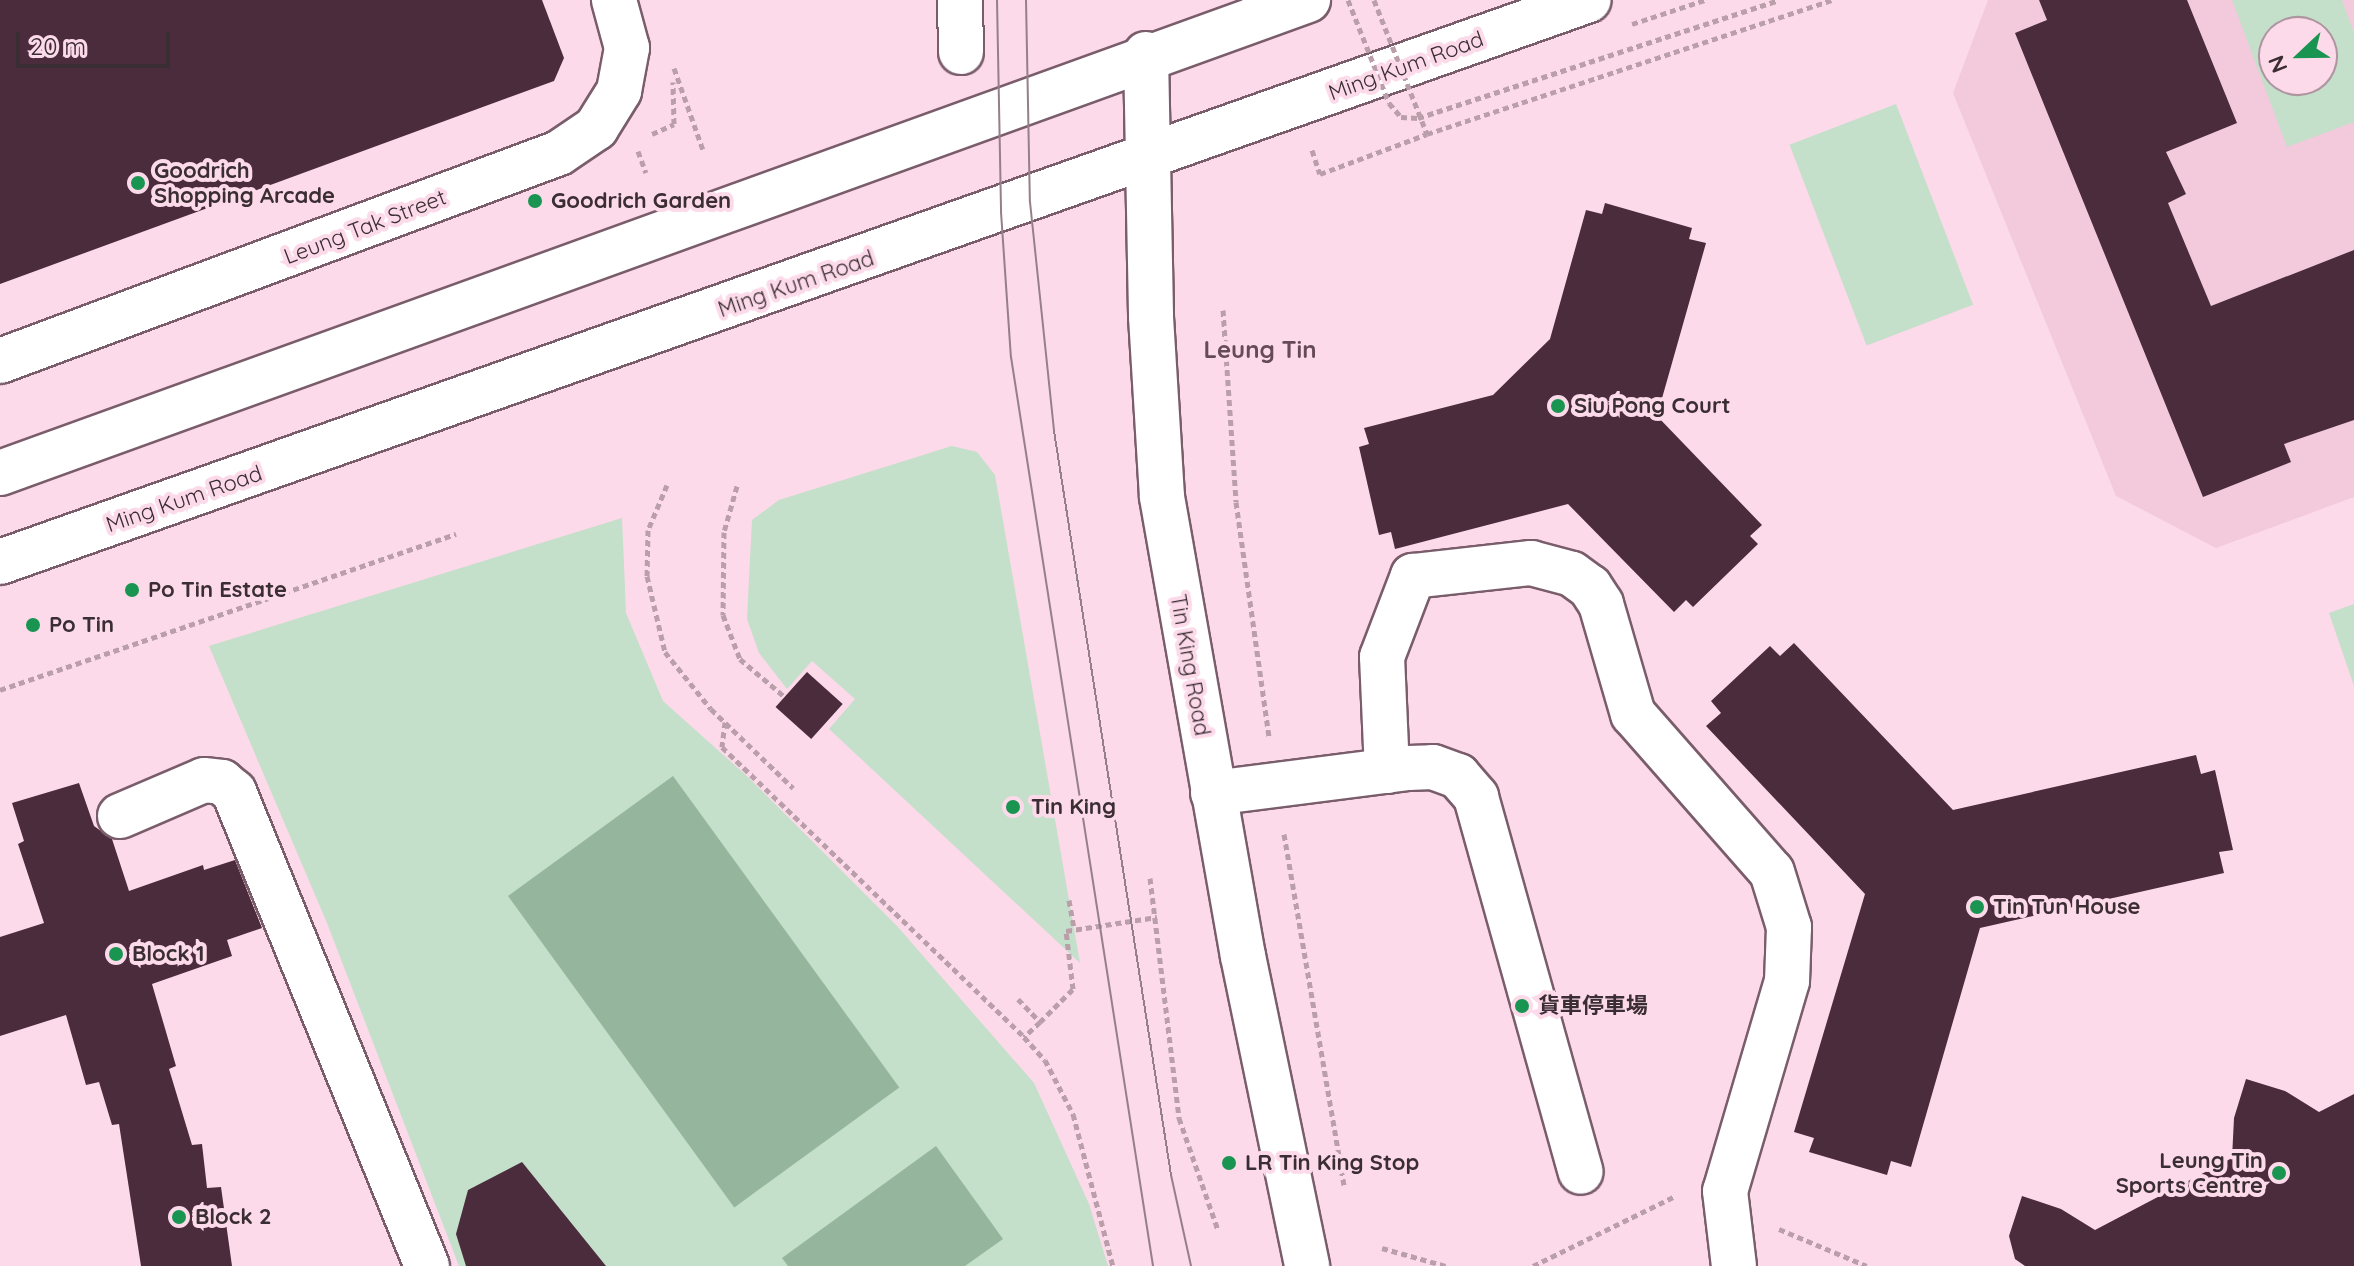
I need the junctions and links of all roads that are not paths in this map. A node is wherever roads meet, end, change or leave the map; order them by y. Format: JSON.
{"nodes":[{"id":1,"x":614,"y":0,"type":"edge"},
{"id":2,"x":960,"y":0,"type":"edge"},
{"id":3,"x":1308,"y":0,"type":"edge"},
{"id":4,"x":1589,"y":0,"type":"edge"},
{"id":5,"x":961,"y":52,"type":"dead end"},
{"id":6,"x":1146,"y":54,"type":"junction"},
{"id":7,"x":1148,"y":157,"type":"junction"},
{"id":8,"x":0,"y":361,"type":"edge"},
{"id":9,"x":0,"y":473,"type":"edge"},
{"id":10,"x":0,"y":562,"type":"edge"},
{"id":11,"x":1387,"y":771,"type":"junction"},
{"id":12,"x":1213,"y":793,"type":"junction"},
{"id":13,"x":120,"y":816,"type":"dead end"},
{"id":14,"x":1581,"y":1172,"type":"dead end"},
{"id":15,"x":427,"y":1266,"type":"edge"},
{"id":16,"x":1307,"y":1266,"type":"edge"},
{"id":17,"x":1734,"y":1266,"type":"edge"}],
"edges":[{"from":1,"to":8,"type":"main road","name":"Leung Tak Street"},
{"from":2,"to":5,"type":"main road"},
{"from":3,"to":6,"type":"main road"},
{"from":4,"to":7,"type":"main road","name":"Ming Kum Road"},
{"from":6,"to":7,"type":"main road","name":"Tin King Road"},
{"from":6,"to":9,"type":"main road"},
{"from":7,"to":10,"type":"main road","name":"Ming Kum Road"},
{"from":7,"to":12,"type":"main road","name":"Tin King Road"},
{"from":11,"to":12,"type":"main road"},
{"from":11,"to":14,"type":"main road"},
{"from":11,"to":17,"type":"main road"},
{"from":12,"to":16,"type":"main road","name":"Tin King Road"},
{"from":13,"to":15,"type":"main road"}]}
